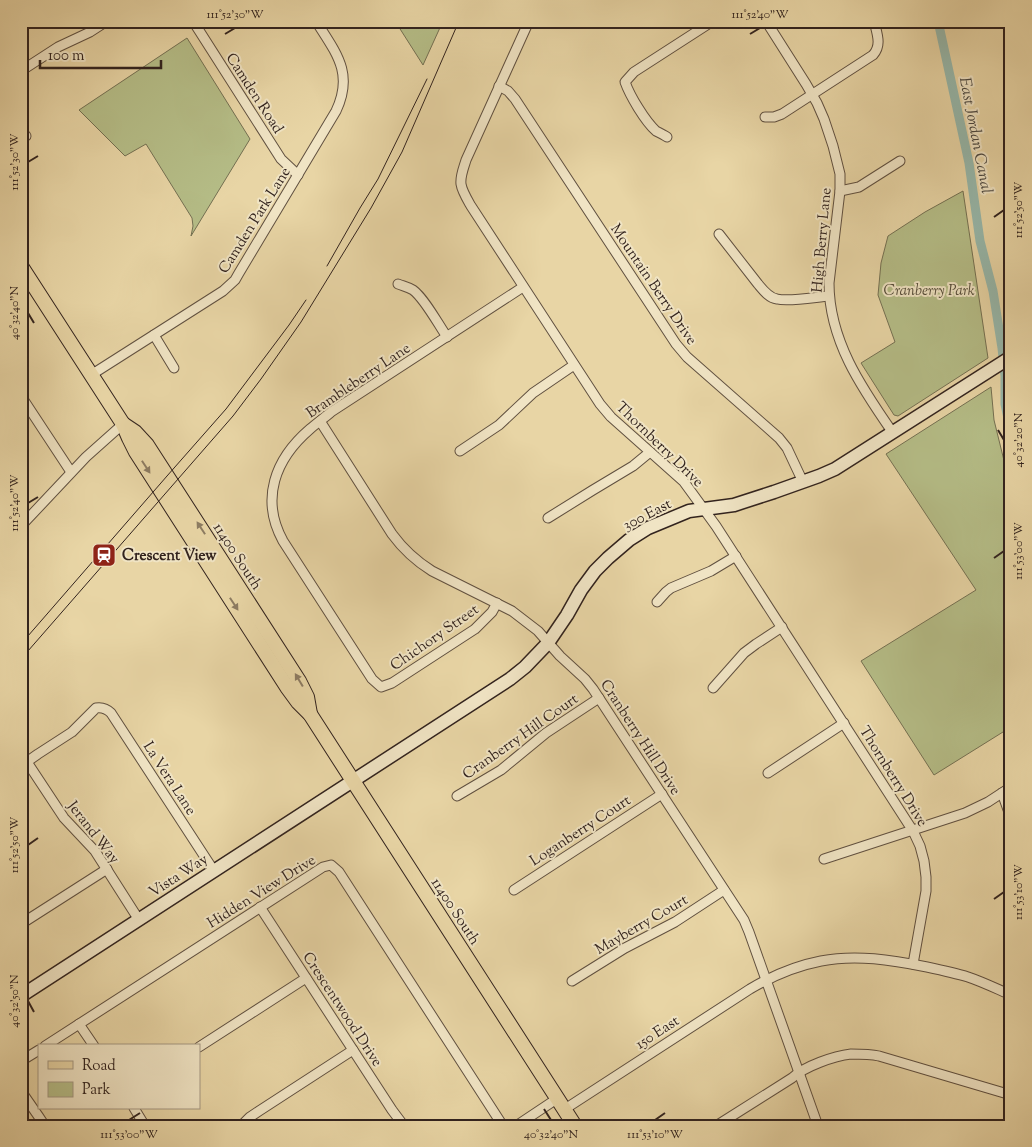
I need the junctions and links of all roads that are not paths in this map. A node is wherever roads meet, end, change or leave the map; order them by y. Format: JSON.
{"nodes":[{"id":1,"x":108,"y":21,"type":"edge"},
{"id":2,"x":193,"y":21,"type":"edge"},
{"id":3,"x":316,"y":21,"type":"edge"},
{"id":4,"x":529,"y":21,"type":"edge"},
{"id":5,"x":713,"y":21,"type":"edge"},
{"id":6,"x":766,"y":21,"type":"edge"},
{"id":7,"x":874,"y":21,"type":"edge"},
{"id":8,"x":21,"y":71,"type":"edge"},
{"id":9,"x":500,"y":86,"type":"junction"},
{"id":10,"x":813,"y":95,"type":"junction"},
{"id":11,"x":765,"y":117,"type":"dead end"},
{"id":12,"x":667,"y":137,"type":"dead end"},
{"id":13,"x":900,"y":161,"type":"dead end"},
{"id":14,"x":298,"y":175,"type":"junction"},
{"id":15,"x":840,"y":191,"type":"junction"},
{"id":16,"x":719,"y":234,"type":"dead end"},
{"id":17,"x":21,"y":266,"type":"edge"},
{"id":18,"x":398,"y":284,"type":"dead end"},
{"id":19,"x":523,"y":287,"type":"junction"},
{"id":20,"x":829,"y":296,"type":"junction"},
{"id":21,"x":154,"y":335,"type":"junction"},
{"id":22,"x":447,"y":337,"type":"junction"},
{"id":23,"x":1010,"y":357,"type":"edge"},
{"id":24,"x":574,"y":365,"type":"junction"},
{"id":25,"x":174,"y":368,"type":"dead end"},
{"id":26,"x":91,"y":375,"type":"junction"},
{"id":27,"x":21,"y":396,"type":"edge"},
{"id":28,"x":320,"y":421,"type":"junction"},
{"id":29,"x":123,"y":424,"type":"junction"},
{"id":30,"x":893,"y":433,"type":"junction"},
{"id":31,"x":460,"y":450,"type":"dead end"},
{"id":32,"x":650,"y":452,"type":"junction"},
{"id":33,"x":71,"y":472,"type":"junction"},
{"id":34,"x":803,"y":482,"type":"junction"},
{"id":35,"x":704,"y":509,"type":"junction"},
{"id":36,"x":548,"y":518,"type":"dead end"},
{"id":37,"x":21,"y":526,"type":"edge"},
{"id":38,"x":736,"y":556,"type":"junction"},
{"id":39,"x":657,"y":602,"type":"dead end"},
{"id":40,"x":496,"y":603,"type":"junction"},
{"id":41,"x":782,"y":627,"type":"junction"},
{"id":42,"x":548,"y":643,"type":"junction"},
{"id":43,"x":381,"y":686,"type":"joint"},
{"id":44,"x":712,"y":688,"type":"dead end"},
{"id":45,"x":599,"y":698,"type":"junction"},
{"id":46,"x":844,"y":723,"type":"junction"},
{"id":47,"x":24,"y":764,"type":"edge"},
{"id":48,"x":768,"y":774,"type":"dead end"},
{"id":49,"x":353,"y":782,"type":"junction"},
{"id":50,"x":1011,"y":787,"type":"edge"},
{"id":51,"x":1002,"y":793,"type":"junction"},
{"id":52,"x":662,"y":794,"type":"junction"},
{"id":53,"x":457,"y":796,"type":"dead end"},
{"id":54,"x":1011,"y":818,"type":"edge"},
{"id":55,"x":913,"y":831,"type":"junction"},
{"id":56,"x":824,"y":859,"type":"dead end"},
{"id":57,"x":107,"y":869,"type":"junction"},
{"id":58,"x":214,"y":871,"type":"junction"},
{"id":59,"x":514,"y":890,"type":"dead end"},
{"id":60,"x":724,"y":890,"type":"junction"},
{"id":61,"x":260,"y":907,"type":"junction"},
{"id":62,"x":138,"y":920,"type":"junction"},
{"id":63,"x":21,"y":924,"type":"edge"},
{"id":64,"x":913,"y":964,"type":"junction"},
{"id":65,"x":306,"y":978,"type":"junction"},
{"id":66,"x":766,"y":980,"type":"junction"},
{"id":67,"x":572,"y":981,"type":"dead end"},
{"id":68,"x":1011,"y":995,"type":"edge"},
{"id":69,"x":21,"y":996,"type":"edge"},
{"id":70,"x":79,"y":1024,"type":"junction"},
{"id":71,"x":48,"y":1044,"type":"edge"},
{"id":72,"x":93,"y":1044,"type":"edge"},
{"id":73,"x":200,"y":1046,"type":"edge"},
{"id":74,"x":353,"y":1050,"type":"junction"},
{"id":75,"x":38,"y":1051,"type":"edge"},
{"id":76,"x":21,"y":1061,"type":"edge"},
{"id":77,"x":799,"y":1072,"type":"junction"},
{"id":78,"x":21,"y":1091,"type":"edge"},
{"id":79,"x":1011,"y":1096,"type":"edge"},
{"id":80,"x":561,"y":1104,"type":"junction"},
{"id":81,"x":135,"y":1110,"type":"edge"},
{"id":82,"x":45,"y":1126,"type":"edge"},
{"id":83,"x":145,"y":1126,"type":"edge"},
{"id":84,"x":241,"y":1126,"type":"edge"},
{"id":85,"x":404,"y":1126,"type":"edge"},
{"id":86,"x":503,"y":1126,"type":"edge"},
{"id":87,"x":516,"y":1126,"type":"edge"},
{"id":88,"x":576,"y":1126,"type":"edge"},
{"id":89,"x":716,"y":1126,"type":"edge"},
{"id":90,"x":818,"y":1126,"type":"edge"}],
"edges":[{"from":1,"to":8,"type":"street"},
{"from":2,"to":14,"type":"street","name":"Camden Road"},
{"from":3,"to":14,"type":"street","name":"Camden Park Lane"},
{"from":4,"to":9,"type":"street","name":"Thornberry Drive"},
{"from":5,"to":12,"type":"street"},
{"from":6,"to":10,"type":"street","name":"High Berry Lane"},
{"from":7,"to":10,"type":"street"},
{"from":9,"to":19,"type":"street","name":"Thornberry Drive"},
{"from":9,"to":34,"type":"street","name":"Mountain Berry Drive"},
{"from":10,"to":11,"type":"street"},
{"from":10,"to":15,"type":"street","name":"High Berry Lane"},
{"from":13,"to":15,"type":"street"},
{"from":14,"to":21,"type":"street","name":"Camden Park Lane"},
{"from":15,"to":20,"type":"street","name":"High Berry Lane"},
{"from":16,"to":20,"type":"street"},
{"from":17,"to":26,"type":"main road","name":"11400 South"},
{"from":18,"to":22,"type":"street"},
{"from":19,"to":22,"type":"street","name":"Brambleberry Lane"},
{"from":19,"to":24,"type":"street","name":"Thornberry Drive"},
{"from":20,"to":30,"type":"street","name":"High Berry Lane"},
{"from":21,"to":25,"type":"street"},
{"from":21,"to":26,"type":"street","name":"Camden Park Lane"},
{"from":22,"to":28,"type":"street","name":"Brambleberry Lane"},
{"from":23,"to":30,"type":"street","name":"300 East"},
{"from":24,"to":31,"type":"street"},
{"from":24,"to":32,"type":"street","name":"Thornberry Drive"},
{"from":26,"to":29,"type":"main road","name":"11400 South"},
{"from":27,"to":33,"type":"street"},
{"from":28,"to":40,"type":"street","name":"Cranberry Hill Drive"},
{"from":28,"to":43,"type":"street","name":"Brambleberry Lane"},
{"from":29,"to":33,"type":"street"},
{"from":29,"to":49,"type":"main road","name":"11400 South"},
{"from":30,"to":34,"type":"street","name":"300 East"},
{"from":32,"to":35,"type":"street","name":"Thornberry Drive"},
{"from":32,"to":36,"type":"street"},
{"from":33,"to":37,"type":"street"},
{"from":34,"to":35,"type":"street","name":"300 East"},
{"from":35,"to":38,"type":"street","name":"Thornberry Drive"},
{"from":35,"to":42,"type":"street","name":"300 East"},
{"from":38,"to":39,"type":"street"},
{"from":38,"to":41,"type":"street","name":"Thornberry Drive"},
{"from":40,"to":42,"type":"street","name":"Cranberry Hill Drive"},
{"from":40,"to":43,"type":"street","name":"Chichory Street"},
{"from":41,"to":44,"type":"street"},
{"from":41,"to":46,"type":"street","name":"Thornberry Drive"},
{"from":42,"to":45,"type":"street","name":"Cranberry Hill Drive"},
{"from":42,"to":49,"type":"street","name":"300 East"},
{"from":45,"to":52,"type":"street","name":"Cranberry Hill Drive"},
{"from":45,"to":53,"type":"street","name":"Cranberry Hill Court"},
{"from":46,"to":48,"type":"street"},
{"from":46,"to":55,"type":"street","name":"Thornberry Drive"},
{"from":47,"to":57,"type":"street","name":"Jerand Way"},
{"from":47,"to":58,"type":"street","name":"La Vera Lane"},
{"from":49,"to":58,"type":"street","name":"Vista Way"},
{"from":49,"to":80,"type":"main road","name":"11400 South"},
{"from":50,"to":51,"type":"street"},
{"from":51,"to":54,"type":"street"},
{"from":51,"to":55,"type":"street"},
{"from":52,"to":59,"type":"street","name":"Loganberry Court"},
{"from":52,"to":60,"type":"street","name":"Cranberry Hill Drive"},
{"from":55,"to":56,"type":"street"},
{"from":55,"to":64,"type":"street","name":"Thornberry Drive"},
{"from":57,"to":62,"type":"street","name":"Jerand Way"},
{"from":57,"to":63,"type":"street"},
{"from":58,"to":62,"type":"street","name":"Vista Way"},
{"from":60,"to":66,"type":"street","name":"Cranberry Hill Drive"},
{"from":60,"to":67,"type":"street","name":"Mayberry Court"},
{"from":61,"to":65,"type":"street","name":"Crescentwood Drive"},
{"from":61,"to":70,"type":"street","name":"Hidden View Drive"},
{"from":61,"to":86,"type":"street","name":"Hidden View Drive"},
{"from":62,"to":69,"type":"street","name":"Vista Way"},
{"from":64,"to":66,"type":"street","name":"150 East"},
{"from":64,"to":68,"type":"street","name":"150 East"},
{"from":65,"to":73,"type":"street"},
{"from":65,"to":74,"type":"street","name":"Crescentwood Drive"},
{"from":66,"to":77,"type":"street","name":"Cranberry Hill Drive"},
{"from":66,"to":80,"type":"street","name":"150 East"},
{"from":70,"to":71,"type":"street","name":"Hidden View Drive"},
{"from":70,"to":72,"type":"street"},
{"from":74,"to":84,"type":"street"},
{"from":74,"to":85,"type":"street","name":"Crescentwood Drive"},
{"from":75,"to":76,"type":"street"},
{"from":77,"to":79,"type":"street"},
{"from":77,"to":89,"type":"street"},
{"from":77,"to":90,"type":"street","name":"Cranberry Hill Drive"},
{"from":78,"to":82,"type":"street"},
{"from":80,"to":87,"type":"street"},
{"from":80,"to":88,"type":"main road","name":"11400 South"},
{"from":81,"to":83,"type":"street"}]}
